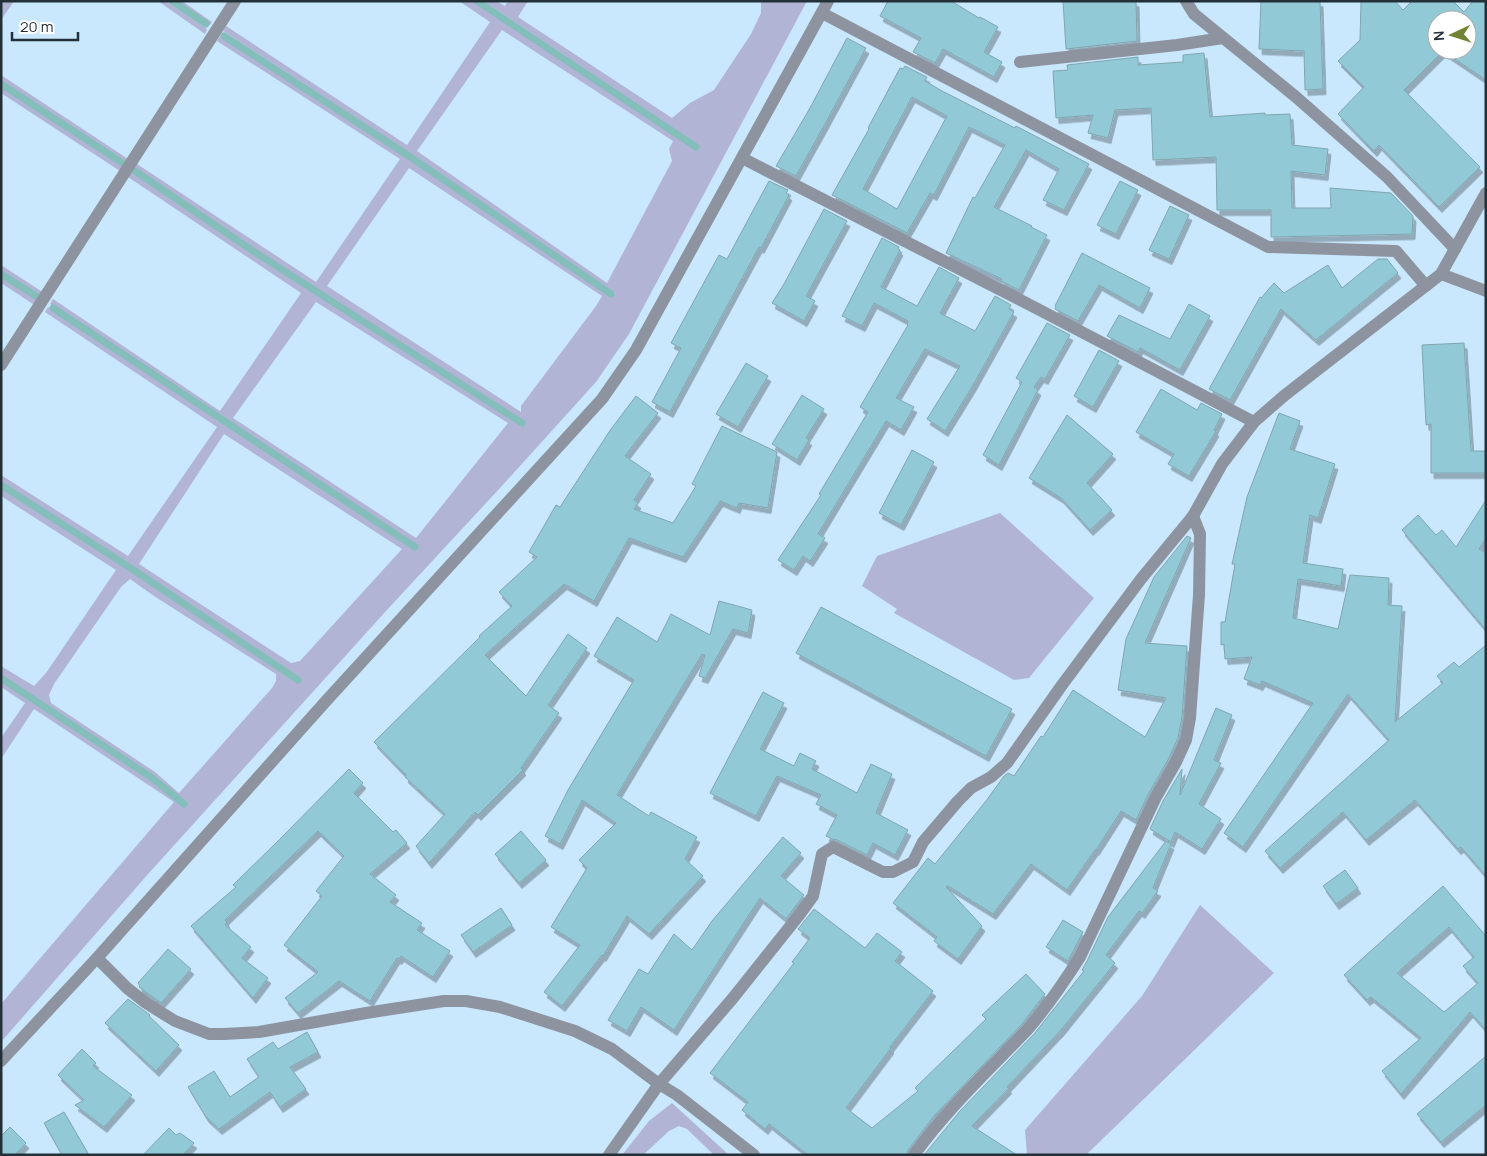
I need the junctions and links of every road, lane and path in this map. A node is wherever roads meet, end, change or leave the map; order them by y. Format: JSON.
{"nodes":[{"id":1,"x":235,"y":1,"type":"edge"},
{"id":2,"x":828,"y":1,"type":"edge"},
{"id":3,"x":1186,"y":1,"type":"edge"},
{"id":4,"x":822,"y":13,"type":"junction"},
{"id":5,"x":1223,"y":38,"type":"junction"},
{"id":6,"x":1020,"y":62,"type":"dead end"},
{"id":7,"x":742,"y":158,"type":"junction"},
{"id":8,"x":1486,"y":192,"type":"edge"},
{"id":9,"x":1455,"y":249,"type":"junction"},
{"id":10,"x":1442,"y":274,"type":"junction"},
{"id":11,"x":1426,"y":286,"type":"junction"},
{"id":12,"x":1486,"y":291,"type":"edge"},
{"id":13,"x":1,"y":365,"type":"edge"},
{"id":14,"x":1254,"y":422,"type":"junction"},
{"id":15,"x":1193,"y":516,"type":"junction"},
{"id":16,"x":97,"y":958,"type":"junction"},
{"id":17,"x":1,"y":1061,"type":"edge"},
{"id":18,"x":659,"y":1084,"type":"junction"},
{"id":19,"x":609,"y":1155,"type":"edge"},
{"id":20,"x":754,"y":1155,"type":"edge"},
{"id":21,"x":914,"y":1155,"type":"edge"}],
"edges":[{"from":1,"to":13,"type":"street"},
{"from":2,"to":4,"type":"street"},
{"from":3,"to":5,"type":"street"},
{"from":4,"to":7,"type":"street"},
{"from":4,"to":11,"type":"street"},
{"from":5,"to":6,"type":"street"},
{"from":5,"to":9,"type":"street"},
{"from":7,"to":14,"type":"street"},
{"from":7,"to":16,"type":"street"},
{"from":8,"to":9,"type":"street"},
{"from":9,"to":10,"type":"street"},
{"from":10,"to":11,"type":"street"},
{"from":10,"to":12,"type":"street"},
{"from":11,"to":14,"type":"street"},
{"from":14,"to":15,"type":"street"},
{"from":15,"to":18,"type":"street"},
{"from":15,"to":21,"type":"street"},
{"from":16,"to":17,"type":"street"},
{"from":16,"to":18,"type":"street"},
{"from":18,"to":19,"type":"street"},
{"from":18,"to":20,"type":"street"}]}
